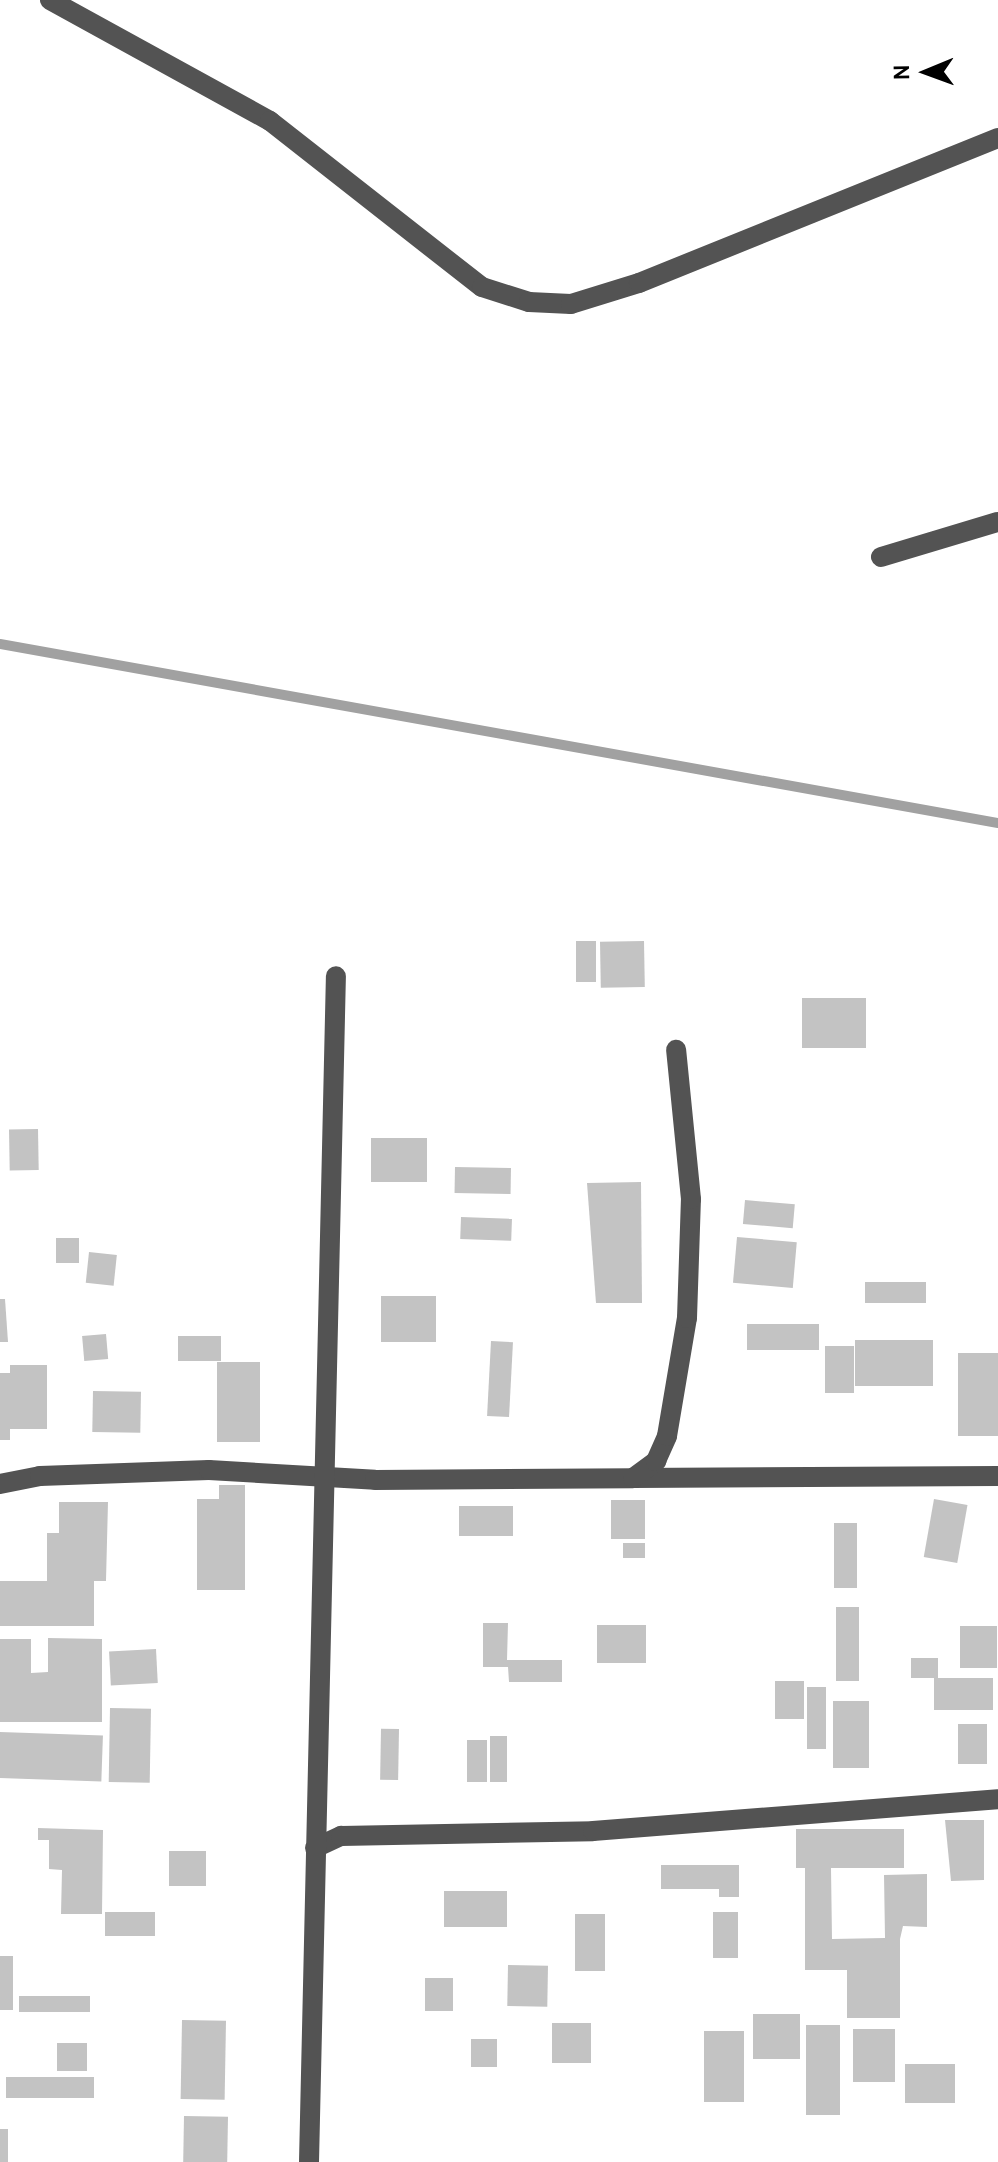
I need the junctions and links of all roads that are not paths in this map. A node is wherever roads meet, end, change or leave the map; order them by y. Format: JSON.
{"nodes":[{"id":1,"x":50,"y":0,"type":"edge"},
{"id":2,"x":998,"y":138,"type":"edge"},
{"id":3,"x":998,"y":522,"type":"edge"},
{"id":4,"x":881,"y":557,"type":"dead end"},
{"id":5,"x":336,"y":976,"type":"dead end"},
{"id":6,"x":676,"y":1050,"type":"dead end"},
{"id":7,"x":324,"y":1474,"type":"junction"},
{"id":8,"x":998,"y":1476,"type":"edge"},
{"id":9,"x":633,"y":1478,"type":"junction"},
{"id":10,"x":0,"y":1484,"type":"edge"},
{"id":11,"x":998,"y":1799,"type":"edge"},
{"id":12,"x":315,"y":1848,"type":"junction"},
{"id":13,"x":309,"y":2162,"type":"edge"}],
"edges":[{"from":1,"to":2,"type":"street"},
{"from":3,"to":4,"type":"street"},
{"from":5,"to":7,"type":"street"},
{"from":6,"to":9,"type":"street"},
{"from":7,"to":9,"type":"street"},
{"from":7,"to":10,"type":"street"},
{"from":7,"to":12,"type":"street"},
{"from":8,"to":9,"type":"street"},
{"from":11,"to":12,"type":"street"},
{"from":12,"to":13,"type":"street"}]}
